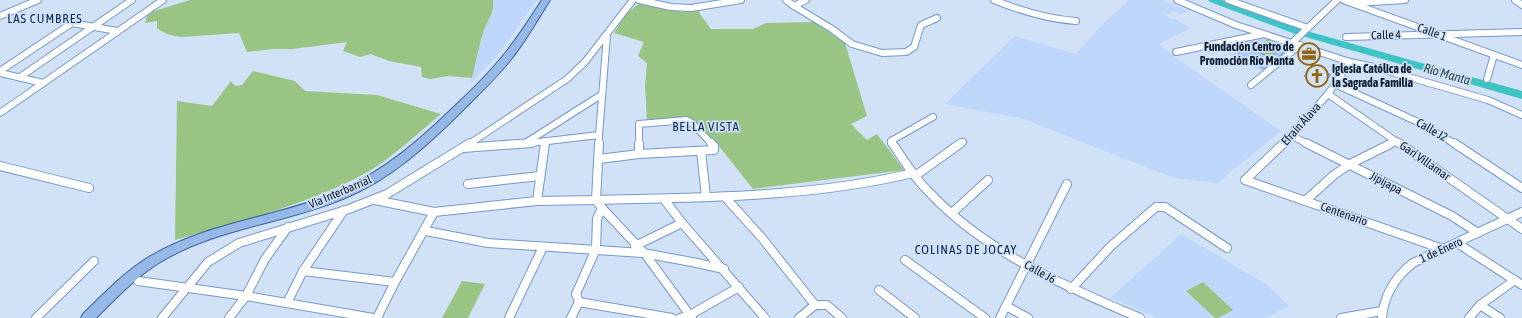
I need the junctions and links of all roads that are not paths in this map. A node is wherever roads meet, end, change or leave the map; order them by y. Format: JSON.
{"nodes":[{"id":1,"x":38,"y":0,"type":"edge"},
{"id":2,"x":132,"y":0,"type":"edge"},
{"id":3,"x":163,"y":0,"type":"edge"},
{"id":4,"x":546,"y":0,"type":"edge"},
{"id":5,"x":633,"y":0,"type":"edge"},
{"id":6,"x":639,"y":0,"type":"edge"},
{"id":7,"x":742,"y":0,"type":"edge"},
{"id":8,"x":786,"y":0,"type":"edge"},
{"id":9,"x":806,"y":0,"type":"edge"},
{"id":10,"x":994,"y":0,"type":"edge"},
{"id":11,"x":1177,"y":0,"type":"edge"},
{"id":12,"x":1228,"y":0,"type":"edge"},
{"id":13,"x":1337,"y":0,"type":"edge"},
{"id":14,"x":1343,"y":0,"type":"edge"},
{"id":15,"x":1404,"y":0,"type":"edge"},
{"id":16,"x":1515,"y":0,"type":"edge"},
{"id":17,"x":1352,"y":2,"type":"edge"},
{"id":18,"x":794,"y":6,"type":"junction"},
{"id":19,"x":1522,"y":6,"type":"edge"},
{"id":20,"x":0,"y":16,"type":"edge"},
{"id":21,"x":937,"y":18,"type":"dead end"},
{"id":22,"x":1076,"y":21,"type":"dead end"},
{"id":23,"x":94,"y":26,"type":"junction"},
{"id":24,"x":1307,"y":29,"type":"junction"},
{"id":25,"x":117,"y":31,"type":"junction"},
{"id":26,"x":1522,"y":32,"type":"edge"},
{"id":27,"x":1264,"y":34,"type":"junction"},
{"id":28,"x":1436,"y":34,"type":"junction"},
{"id":29,"x":606,"y":35,"type":"junction"},
{"id":30,"x":1346,"y":37,"type":"dead end"},
{"id":31,"x":1292,"y":43,"type":"junction"},
{"id":32,"x":1300,"y":45,"type":"junction"},
{"id":33,"x":1176,"y":52,"type":"dead end"},
{"id":34,"x":1494,"y":55,"type":"junction"},
{"id":35,"x":1350,"y":62,"type":"junction"},
{"id":36,"x":1522,"y":65,"type":"edge"},
{"id":37,"x":0,"y":72,"type":"edge"},
{"id":38,"x":20,"y":77,"type":"junction"},
{"id":39,"x":1487,"y":79,"type":"dead end"},
{"id":40,"x":43,"y":83,"type":"junction"},
{"id":41,"x":1335,"y":84,"type":"junction"},
{"id":42,"x":1251,"y":85,"type":"dead end"},
{"id":43,"x":1328,"y":94,"type":"junction"},
{"id":44,"x":601,"y":95,"type":"junction"},
{"id":45,"x":0,"y":113,"type":"edge"},
{"id":46,"x":1522,"y":115,"type":"edge"},
{"id":47,"x":933,"y":117,"type":"dead end"},
{"id":48,"x":599,"y":135,"type":"junction"},
{"id":49,"x":1292,"y":136,"type":"junction"},
{"id":50,"x":545,"y":141,"type":"junction"},
{"id":51,"x":1396,"y":141,"type":"junction"},
{"id":52,"x":963,"y":142,"type":"dead end"},
{"id":53,"x":525,"y":144,"type":"junction"},
{"id":54,"x":463,"y":148,"type":"junction"},
{"id":55,"x":702,"y":151,"type":"junction"},
{"id":56,"x":640,"y":154,"type":"junction"},
{"id":57,"x":600,"y":159,"type":"junction"},
{"id":58,"x":1350,"y":164,"type":"junction"},
{"id":59,"x":0,"y":166,"type":"edge"},
{"id":60,"x":914,"y":174,"type":"junction"},
{"id":61,"x":540,"y":176,"type":"junction"},
{"id":62,"x":988,"y":180,"type":"dead end"},
{"id":63,"x":1245,"y":180,"type":"joint"},
{"id":64,"x":468,"y":184,"type":"dead end"},
{"id":65,"x":1067,"y":184,"type":"dead end"},
{"id":66,"x":88,"y":188,"type":"dead end"},
{"id":67,"x":1522,"y":188,"type":"edge"},
{"id":68,"x":706,"y":197,"type":"junction"},
{"id":69,"x":725,"y":197,"type":"junction"},
{"id":70,"x":664,"y":199,"type":"junction"},
{"id":71,"x":375,"y":200,"type":"junction"},
{"id":72,"x":596,"y":200,"type":"junction"},
{"id":73,"x":536,"y":201,"type":"junction"},
{"id":74,"x":1305,"y":201,"type":"junction"},
{"id":75,"x":602,"y":208,"type":"junction"},
{"id":76,"x":344,"y":210,"type":"junction"},
{"id":77,"x":434,"y":212,"type":"junction"},
{"id":78,"x":1522,"y":212,"type":"edge"},
{"id":79,"x":952,"y":213,"type":"junction"},
{"id":80,"x":1508,"y":219,"type":"junction"},
{"id":81,"x":682,"y":223,"type":"junction"},
{"id":82,"x":288,"y":227,"type":"junction"},
{"id":83,"x":1522,"y":229,"type":"edge"},
{"id":84,"x":426,"y":231,"type":"junction"},
{"id":85,"x":1478,"y":233,"type":"junction"},
{"id":86,"x":1457,"y":243,"type":"junction"},
{"id":87,"x":635,"y":246,"type":"junction"},
{"id":88,"x":543,"y":247,"type":"junction"},
{"id":89,"x":1227,"y":248,"type":"dead end"},
{"id":90,"x":596,"y":249,"type":"junction"},
{"id":91,"x":1443,"y":249,"type":"junction"},
{"id":92,"x":645,"y":254,"type":"junction"},
{"id":93,"x":905,"y":260,"type":"dead end"},
{"id":94,"x":94,"y":261,"type":"dead end"},
{"id":95,"x":1027,"y":266,"type":"junction"},
{"id":96,"x":724,"y":269,"type":"junction"},
{"id":97,"x":303,"y":271,"type":"junction"},
{"id":98,"x":1515,"y":280,"type":"junction"},
{"id":99,"x":138,"y":281,"type":"dead end"},
{"id":100,"x":395,"y":282,"type":"junction"},
{"id":101,"x":1522,"y":285,"type":"edge"},
{"id":102,"x":186,"y":287,"type":"junction"},
{"id":103,"x":739,"y":287,"type":"junction"},
{"id":104,"x":1071,"y":289,"type":"junction"},
{"id":105,"x":879,"y":290,"type":"dead end"},
{"id":106,"x":246,"y":296,"type":"junction"},
{"id":107,"x":579,"y":302,"type":"junction"},
{"id":108,"x":287,"y":303,"type":"junction"},
{"id":109,"x":815,"y":305,"type":"junction"},
{"id":110,"x":1480,"y":305,"type":"junction"},
{"id":111,"x":1006,"y":306,"type":"junction"},
{"id":112,"x":1382,"y":314,"type":"edge"},
{"id":113,"x":691,"y":317,"type":"edge"},
{"id":114,"x":36,"y":318,"type":"edge"},
{"id":115,"x":88,"y":318,"type":"edge"},
{"id":116,"x":162,"y":318,"type":"edge"},
{"id":117,"x":228,"y":318,"type":"edge"},
{"id":118,"x":373,"y":318,"type":"edge"},
{"id":119,"x":376,"y":318,"type":"edge"},
{"id":120,"x":509,"y":318,"type":"edge"},
{"id":121,"x":571,"y":318,"type":"edge"},
{"id":122,"x":672,"y":318,"type":"edge"},
{"id":123,"x":680,"y":318,"type":"edge"},
{"id":124,"x":765,"y":318,"type":"edge"},
{"id":125,"x":799,"y":318,"type":"edge"},
{"id":126,"x":842,"y":318,"type":"edge"},
{"id":127,"x":915,"y":318,"type":"edge"},
{"id":128,"x":985,"y":318,"type":"edge"},
{"id":129,"x":1000,"y":318,"type":"edge"},
{"id":130,"x":1028,"y":318,"type":"edge"},
{"id":131,"x":1140,"y":318,"type":"edge"},
{"id":132,"x":1341,"y":318,"type":"edge"},
{"id":133,"x":1469,"y":318,"type":"edge"},
{"id":134,"x":1500,"y":318,"type":"edge"}],
"edges":[{"from":1,"to":20,"type":"street"},
{"from":2,"to":23,"type":"street"},
{"from":3,"to":25,"type":"street"},
{"from":4,"to":115,"type":"main road","name":"Vía Interbarrial"},
{"from":5,"to":29,"type":"street"},
{"from":6,"to":7,"type":"street"},
{"from":8,"to":18,"type":"street"},
{"from":9,"to":18,"type":"street"},
{"from":10,"to":22,"type":"street"},
{"from":11,"to":27,"type":"street"},
{"from":12,"to":24,"type":"street"},
{"from":13,"to":24,"type":"street"},
{"from":14,"to":17,"type":"street","name":"Calle 1"},
{"from":15,"to":17,"type":"street"},
{"from":16,"to":19,"type":"street"},
{"from":17,"to":28,"type":"street","name":"Calle 1"},
{"from":18,"to":21,"type":"street"},
{"from":23,"to":25,"type":"street"},
{"from":23,"to":37,"type":"street"},
{"from":23,"to":38,"type":"street"},
{"from":24,"to":31,"type":"street"},
{"from":25,"to":40,"type":"street"},
{"from":26,"to":28,"type":"street","name":"Calle 4"},
{"from":27,"to":31,"type":"street"},
{"from":27,"to":33,"type":"street"},
{"from":28,"to":30,"type":"street","name":"Calle 4"},
{"from":28,"to":34,"type":"street","name":"Calle 1"},
{"from":29,"to":44,"type":"street"},
{"from":29,"to":54,"type":"street"},
{"from":31,"to":32,"type":"street"},
{"from":32,"to":35,"type":"street"},
{"from":32,"to":42,"type":"street"},
{"from":34,"to":36,"type":"street","name":"Calle 1"},
{"from":34,"to":39,"type":"street"},
{"from":35,"to":41,"type":"street","name":"Efraín Álava"},
{"from":35,"to":46,"type":"street"},
{"from":37,"to":38,"type":"street"},
{"from":38,"to":40,"type":"street"},
{"from":40,"to":45,"type":"street"},
{"from":41,"to":43,"type":"street","name":"Efraín Álava"},
{"from":41,"to":67,"type":"street","name":"Calle J2"},
{"from":43,"to":49,"type":"street","name":"Efraín Álava"},
{"from":43,"to":51,"type":"street","name":"Garí Villamar"},
{"from":44,"to":48,"type":"street"},
{"from":44,"to":53,"type":"street"},
{"from":47,"to":60,"type":"street","name":"Calle J6"},
{"from":48,"to":50,"type":"street"},
{"from":48,"to":57,"type":"street"},
{"from":49,"to":58,"type":"street","name":"Jipijapa"},
{"from":49,"to":63,"type":"street","name":"Efraín Álava"},
{"from":50,"to":53,"type":"street"},
{"from":50,"to":61,"type":"street"},
{"from":51,"to":58,"type":"street"},
{"from":51,"to":80,"type":"street","name":"Garí Villamar"},
{"from":52,"to":60,"type":"street"},
{"from":53,"to":54,"type":"street"},
{"from":54,"to":71,"type":"street"},
{"from":55,"to":56,"type":"street"},
{"from":55,"to":56,"type":"street"},
{"from":55,"to":68,"type":"street"},
{"from":56,"to":57,"type":"street"},
{"from":57,"to":72,"type":"street"},
{"from":58,"to":74,"type":"street"},
{"from":58,"to":85,"type":"street","name":"Jipijapa"},
{"from":59,"to":66,"type":"street"},
{"from":60,"to":69,"type":"street"},
{"from":60,"to":79,"type":"street","name":"Calle J6"},
{"from":61,"to":64,"type":"street"},
{"from":61,"to":73,"type":"street"},
{"from":62,"to":79,"type":"street"},
{"from":63,"to":74,"type":"street","name":"Centenario"},
{"from":65,"to":95,"type":"street"},
{"from":68,"to":69,"type":"street"},
{"from":68,"to":70,"type":"street"},
{"from":69,"to":109,"type":"street"},
{"from":70,"to":72,"type":"street"},
{"from":70,"to":81,"type":"street"},
{"from":71,"to":76,"type":"street"},
{"from":71,"to":77,"type":"street"},
{"from":72,"to":73,"type":"street"},
{"from":72,"to":75,"type":"street"},
{"from":73,"to":77,"type":"street"},
{"from":74,"to":91,"type":"street","name":"Centenario"},
{"from":75,"to":87,"type":"street"},
{"from":75,"to":90,"type":"street"},
{"from":76,"to":82,"type":"street"},
{"from":76,"to":97,"type":"street"},
{"from":77,"to":84,"type":"street"},
{"from":78,"to":80,"type":"street","name":"1 de Enero"},
{"from":79,"to":95,"type":"street","name":"Calle J6"},
{"from":80,"to":83,"type":"street","name":"Garí Villamar"},
{"from":80,"to":85,"type":"street","name":"1 de Enero"},
{"from":81,"to":87,"type":"street"},
{"from":81,"to":96,"type":"street"},
{"from":82,"to":102,"type":"street"},
{"from":82,"to":106,"type":"street"},
{"from":84,"to":88,"type":"street"},
{"from":84,"to":100,"type":"street"},
{"from":85,"to":86,"type":"street","name":"1 de Enero"},
{"from":86,"to":91,"type":"street","name":"1 de Enero"},
{"from":86,"to":98,"type":"street"},
{"from":87,"to":92,"type":"street"},
{"from":88,"to":90,"type":"street"},
{"from":88,"to":120,"type":"street"},
{"from":89,"to":104,"type":"street"},
{"from":90,"to":92,"type":"street"},
{"from":90,"to":107,"type":"street"},
{"from":91,"to":112,"type":"street","name":"1 de Enero"},
{"from":92,"to":96,"type":"street"},
{"from":92,"to":113,"type":"street"},
{"from":93,"to":128,"type":"street"},
{"from":94,"to":114,"type":"street"},
{"from":95,"to":104,"type":"street","name":"Calle J6"},
{"from":95,"to":111,"type":"street"},
{"from":96,"to":103,"type":"street"},
{"from":97,"to":100,"type":"street"},
{"from":97,"to":108,"type":"street"},
{"from":98,"to":101,"type":"street"},
{"from":98,"to":110,"type":"street"},
{"from":99,"to":102,"type":"street"},
{"from":100,"to":119,"type":"street"},
{"from":102,"to":106,"type":"street"},
{"from":102,"to":116,"type":"street"},
{"from":103,"to":113,"type":"street"},
{"from":103,"to":124,"type":"street"},
{"from":104,"to":131,"type":"street","name":"Calle J6"},
{"from":105,"to":127,"type":"street"},
{"from":106,"to":108,"type":"street"},
{"from":106,"to":117,"type":"street"},
{"from":107,"to":121,"type":"street"},
{"from":107,"to":122,"type":"street"},
{"from":108,"to":118,"type":"street"},
{"from":109,"to":125,"type":"street"},
{"from":109,"to":126,"type":"street"},
{"from":110,"to":133,"type":"street"},
{"from":110,"to":134,"type":"street"},
{"from":111,"to":129,"type":"street"},
{"from":111,"to":130,"type":"street"},
{"from":112,"to":132,"type":"street"},
{"from":113,"to":123,"type":"street"}]}
